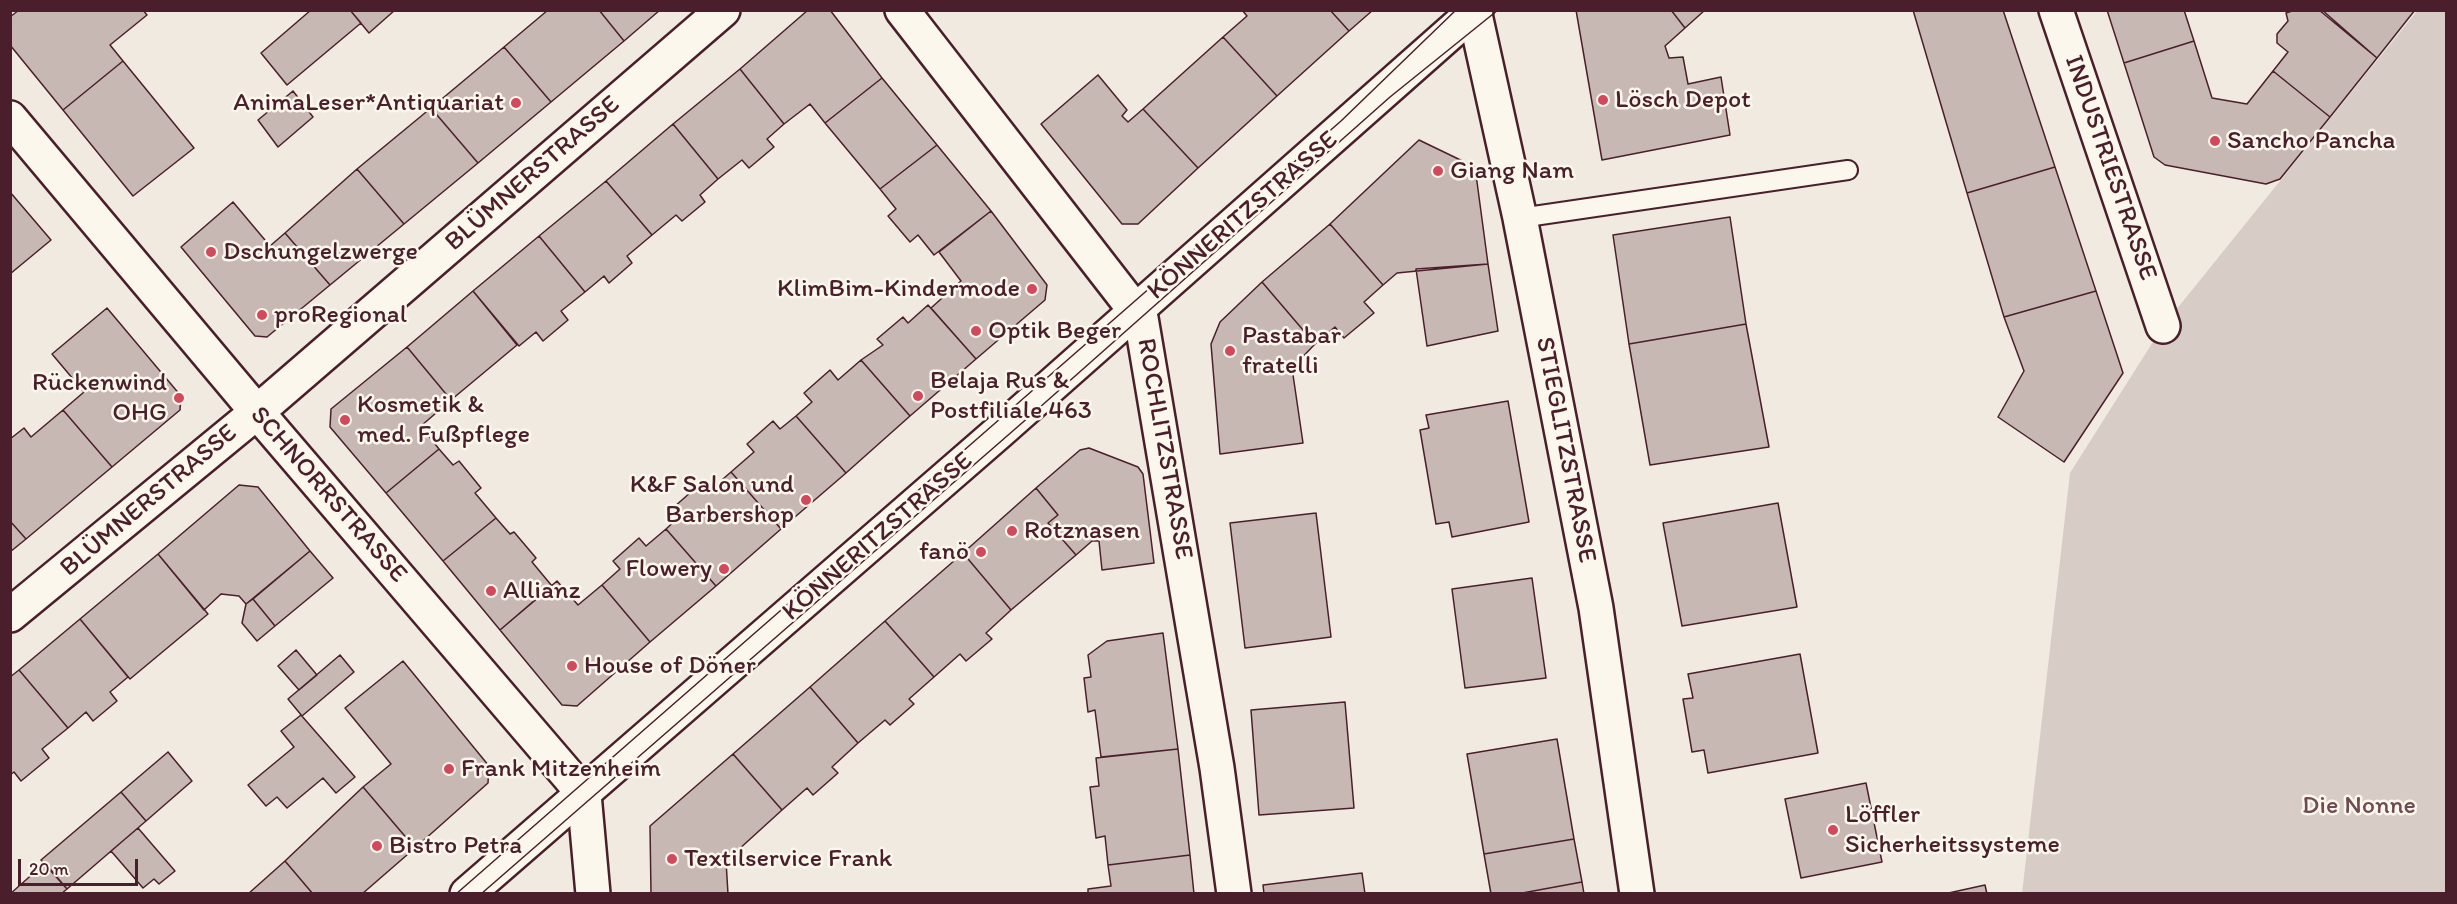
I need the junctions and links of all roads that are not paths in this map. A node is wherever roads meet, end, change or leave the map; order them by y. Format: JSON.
{"nodes":[{"id":1,"x":723,"y":10,"type":"edge"},
{"id":2,"x":902,"y":10,"type":"edge"},
{"id":3,"x":2056,"y":10,"type":"edge"},
{"id":4,"x":1474,"y":11,"type":"edge"},
{"id":5,"x":10,"y":118,"type":"edge"},
{"id":6,"x":1848,"y":170,"type":"dead end"},
{"id":7,"x":1520,"y":218,"type":"junction"},
{"id":8,"x":1137,"y":310,"type":"junction"},
{"id":9,"x":2163,"y":326,"type":"dead end"},
{"id":10,"x":257,"y":412,"type":"junction"},
{"id":11,"x":10,"y":615,"type":"edge"},
{"id":12,"x":584,"y":794,"type":"junction"},
{"id":13,"x":467,"y":894,"type":"edge"},
{"id":14,"x":593,"y":894,"type":"edge"},
{"id":15,"x":1233,"y":894,"type":"edge"},
{"id":16,"x":1637,"y":894,"type":"edge"}],
"edges":[{"from":1,"to":10,"type":"street","name":"BLÜMNERSTRASSE"},
{"from":2,"to":8,"type":"street","name":"ROCHLITZSTRASSE"},
{"from":3,"to":9,"type":"street","name":"INDUSTRIESTRASSE"},
{"from":4,"to":7,"type":"street","name":"STIEGLITZSTRASSE"},
{"from":4,"to":8,"type":"street","name":"KÖNNERITZSTRASSE"},
{"from":5,"to":10,"type":"street","name":"SCHNORRSTRASSE"},
{"from":6,"to":7,"type":"lane"},
{"from":7,"to":16,"type":"street","name":"STIEGLITZSTRASSE"},
{"from":8,"to":12,"type":"street","name":"KÖNNERITZSTRASSE"},
{"from":8,"to":15,"type":"street","name":"ROCHLITZSTRASSE"},
{"from":10,"to":11,"type":"street","name":"BLÜMNERSTRASSE"},
{"from":10,"to":12,"type":"street","name":"SCHNORRSTRASSE"},
{"from":12,"to":13,"type":"street","name":"KÖNNERITZSTRASSE"},
{"from":12,"to":14,"type":"street"}]}
